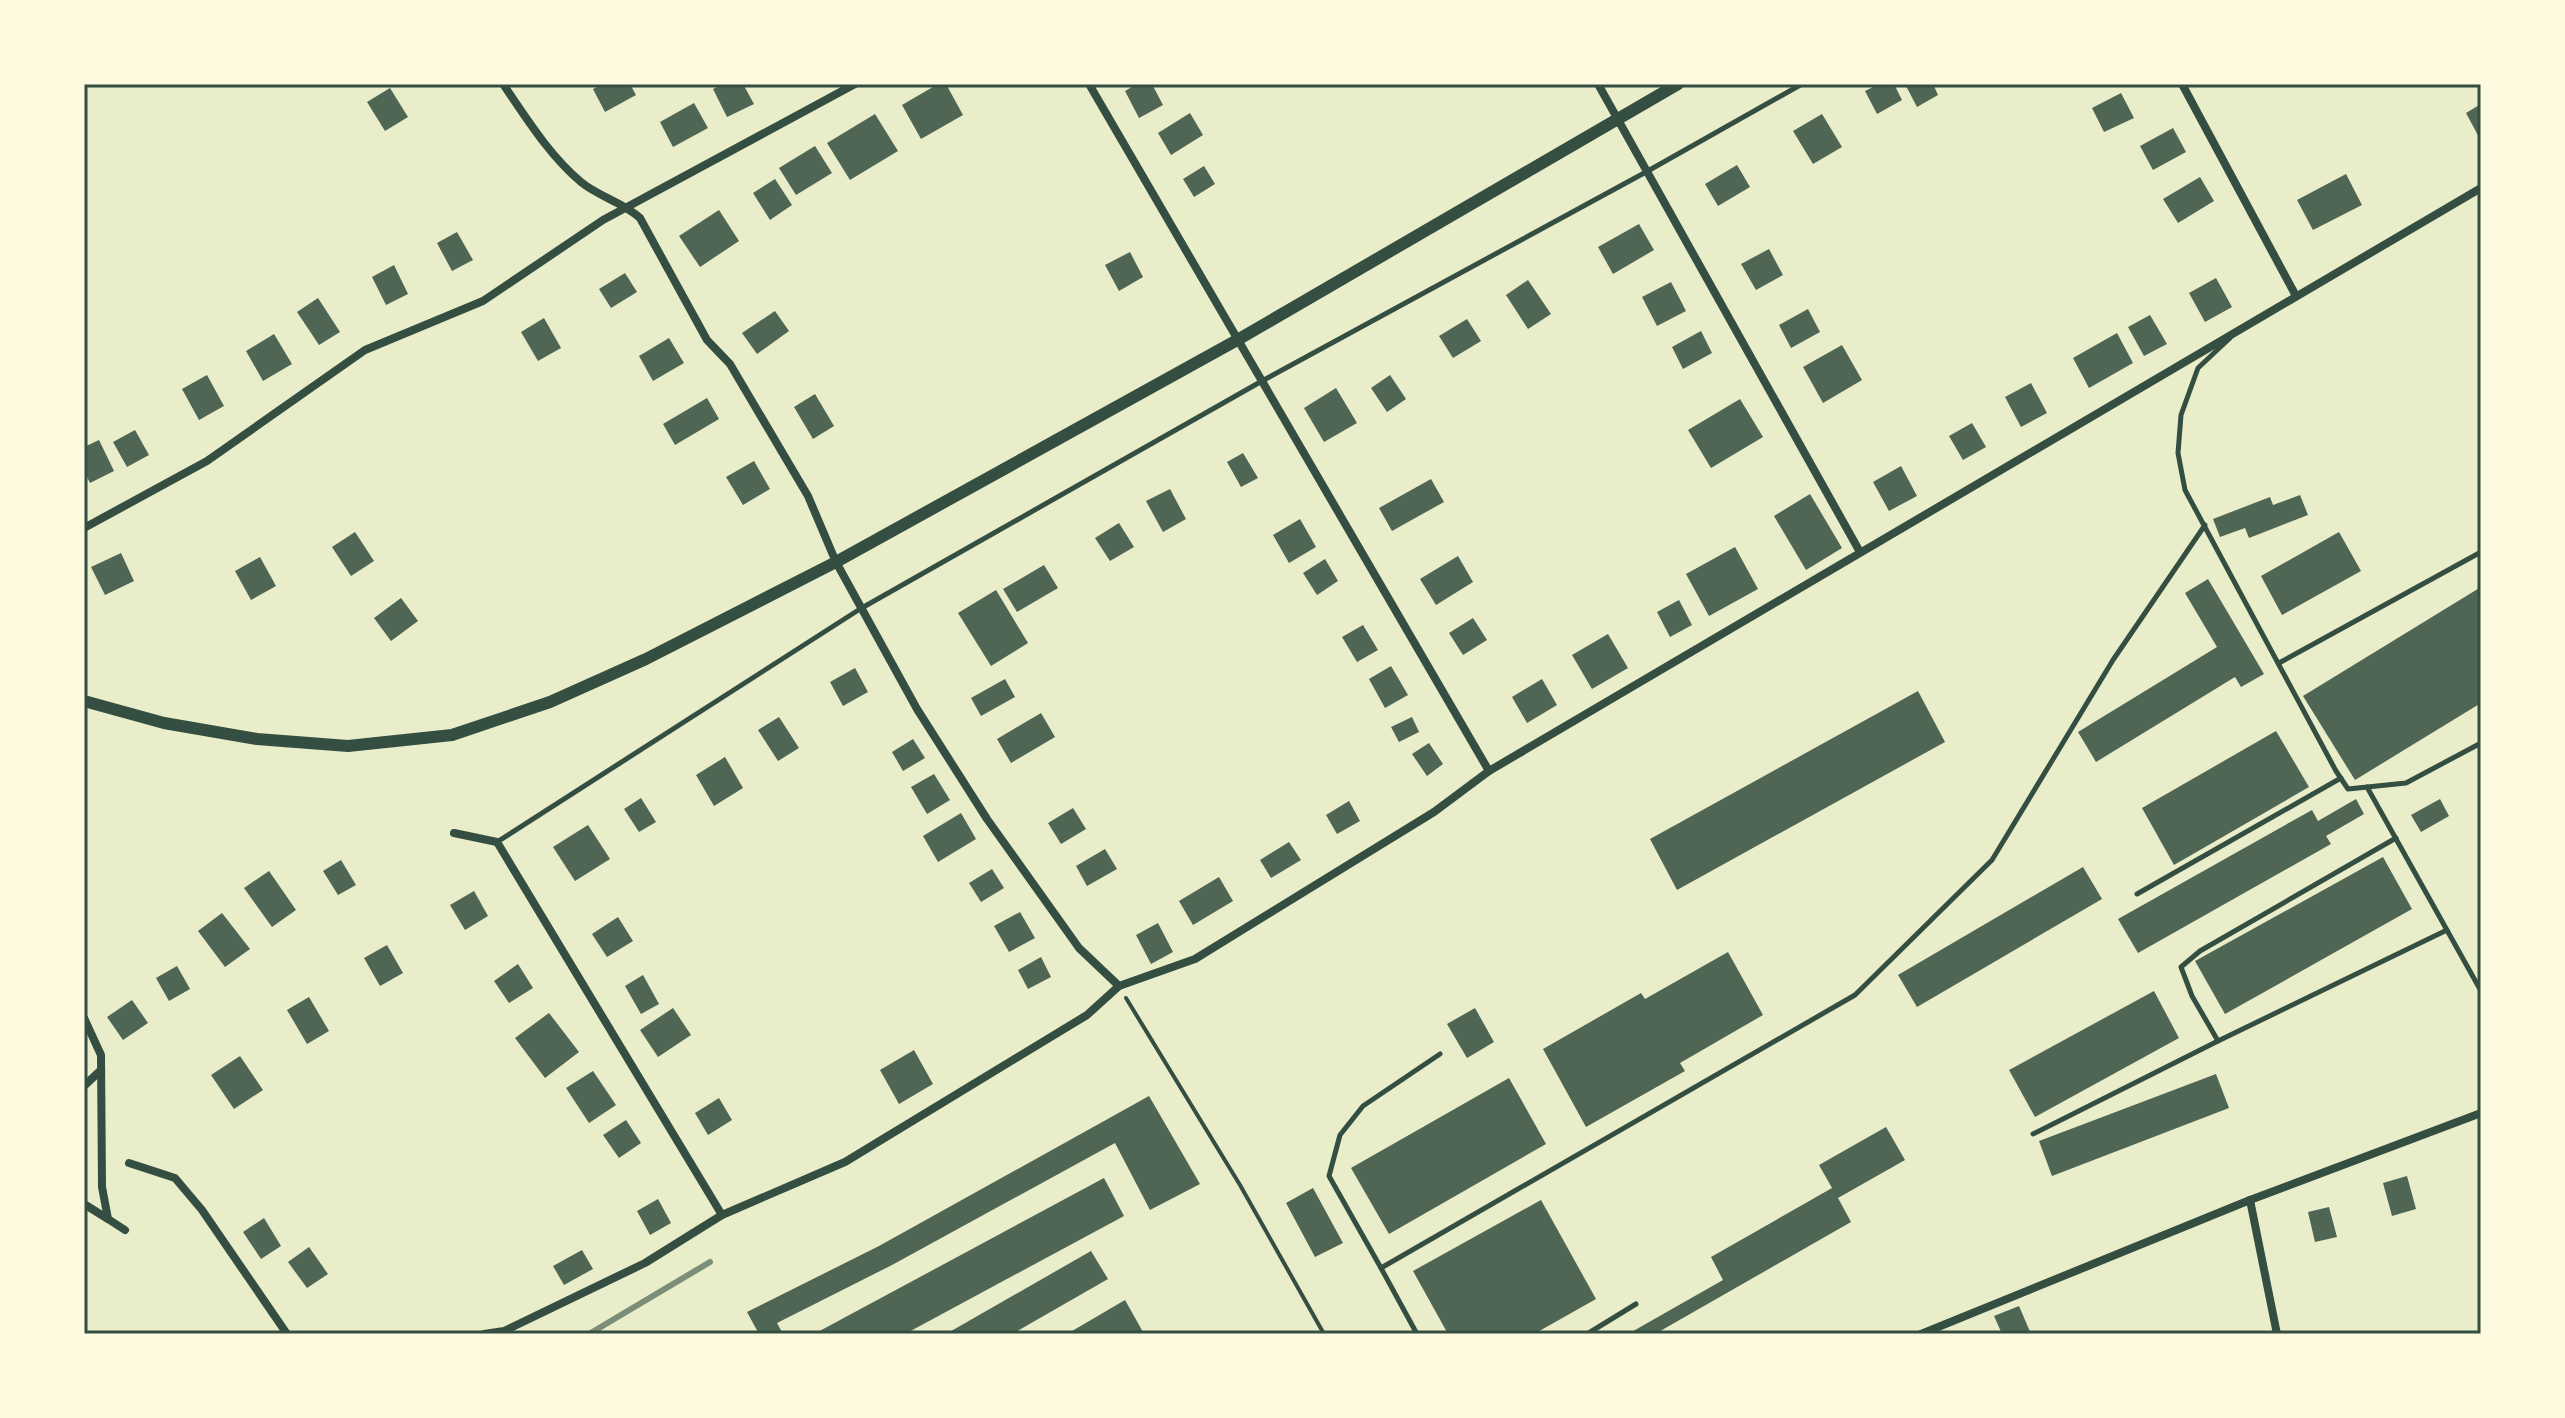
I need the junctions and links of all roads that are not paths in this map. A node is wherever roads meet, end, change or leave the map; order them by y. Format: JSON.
{"nodes":[{"id":1,"x":503,"y":84,"type":"edge"},
{"id":2,"x":855,"y":84,"type":"edge"},
{"id":3,"x":1089,"y":84,"type":"edge"},
{"id":4,"x":1598,"y":84,"type":"edge"},
{"id":5,"x":1678,"y":84,"type":"edge"},
{"id":6,"x":1802,"y":84,"type":"edge"},
{"id":7,"x":2182,"y":84,"type":"edge"},
{"id":8,"x":1618,"y":118,"type":"junction"},
{"id":9,"x":1646,"y":172,"type":"junction"},
{"id":10,"x":2481,"y":188,"type":"edge"},
{"id":11,"x":628,"y":207,"type":"junction"},
{"id":12,"x":2296,"y":296,"type":"junction"},
{"id":13,"x":2240,"y":329,"type":"junction"},
{"id":14,"x":1239,"y":339,"type":"junction"},
{"id":15,"x":1262,"y":381,"type":"junction"},
{"id":16,"x":2205,"y":525,"type":"junction"},
{"id":17,"x":84,"y":528,"type":"edge"},
{"id":18,"x":1860,"y":552,"type":"junction"},
{"id":19,"x":2481,"y":552,"type":"edge"},
{"id":20,"x":836,"y":562,"type":"junction"},
{"id":21,"x":860,"y":609,"type":"junction"},
{"id":22,"x":2279,"y":663,"type":"junction"},
{"id":23,"x":84,"y":701,"type":"edge"},
{"id":24,"x":2481,"y":743,"type":"edge"},
{"id":25,"x":1489,"y":771,"type":"junction"},
{"id":26,"x":2341,"y":778,"type":"junction"},
{"id":27,"x":2367,"y":787,"type":"junction"},
{"id":28,"x":454,"y":833,"type":"dead end"},
{"id":29,"x":2396,"y":838,"type":"junction"},
{"id":30,"x":497,"y":842,"type":"junction"},
{"id":31,"x":2137,"y":894,"type":"dead end"},
{"id":32,"x":2447,"y":930,"type":"junction"},
{"id":33,"x":1119,"y":986,"type":"junction"},
{"id":34,"x":2481,"y":991,"type":"edge"},
{"id":35,"x":84,"y":1018,"type":"edge"},
{"id":36,"x":2218,"y":1041,"type":"junction"},
{"id":37,"x":1440,"y":1054,"type":"dead end"},
{"id":38,"x":101,"y":1070,"type":"junction"},
{"id":39,"x":84,"y":1086,"type":"edge"},
{"id":40,"x":2481,"y":1113,"type":"edge"},
{"id":41,"x":2033,"y":1134,"type":"dead end"},
{"id":42,"x":129,"y":1163,"type":"dead end"},
{"id":43,"x":2250,"y":1200,"type":"junction"},
{"id":44,"x":84,"y":1204,"type":"edge"},
{"id":45,"x":722,"y":1215,"type":"junction"},
{"id":46,"x":108,"y":1219,"type":"junction"},
{"id":47,"x":125,"y":1230,"type":"dead end"},
{"id":48,"x":1381,"y":1268,"type":"junction"},
{"id":49,"x":1636,"y":1304,"type":"dead end"},
{"id":50,"x":287,"y":1334,"type":"edge"},
{"id":51,"x":484,"y":1334,"type":"edge"},
{"id":52,"x":1417,"y":1334,"type":"edge"},
{"id":53,"x":1587,"y":1334,"type":"edge"},
{"id":54,"x":1921,"y":1334,"type":"edge"},
{"id":55,"x":2277,"y":1334,"type":"edge"}],
"edges":[{"from":1,"to":11,"type":"street"},
{"from":2,"to":11,"type":"street"},
{"from":3,"to":14,"type":"street"},
{"from":4,"to":8,"type":"street"},
{"from":5,"to":8,"type":"street"},
{"from":6,"to":9,"type":"lane"},
{"from":7,"to":12,"type":"street"},
{"from":8,"to":9,"type":"street"},
{"from":8,"to":14,"type":"street"},
{"from":9,"to":15,"type":"lane"},
{"from":9,"to":18,"type":"street"},
{"from":10,"to":12,"type":"street"},
{"from":11,"to":17,"type":"street"},
{"from":11,"to":20,"type":"street"},
{"from":12,"to":13,"type":"street"},
{"from":13,"to":16,"type":"lane"},
{"from":13,"to":18,"type":"street"},
{"from":14,"to":15,"type":"street"},
{"from":14,"to":20,"type":"street"},
{"from":15,"to":21,"type":"lane"},
{"from":15,"to":25,"type":"street"},
{"from":16,"to":22,"type":"lane"},
{"from":16,"to":48,"type":"lane"},
{"from":18,"to":25,"type":"street"},
{"from":19,"to":22,"type":"lane"},
{"from":20,"to":21,"type":"street"},
{"from":20,"to":23,"type":"street"},
{"from":21,"to":30,"type":"lane"},
{"from":21,"to":33,"type":"street"},
{"from":22,"to":26,"type":"lane"},
{"from":24,"to":27,"type":"lane"},
{"from":25,"to":33,"type":"street"},
{"from":26,"to":27,"type":"lane"},
{"from":26,"to":31,"type":"lane"},
{"from":27,"to":29,"type":"lane"},
{"from":28,"to":30,"type":"street"},
{"from":29,"to":32,"type":"lane"},
{"from":29,"to":36,"type":"lane"},
{"from":30,"to":45,"type":"street"},
{"from":32,"to":34,"type":"lane"},
{"from":32,"to":36,"type":"lane"},
{"from":33,"to":45,"type":"street"},
{"from":35,"to":38,"type":"street"},
{"from":36,"to":41,"type":"lane"},
{"from":37,"to":48,"type":"lane"},
{"from":38,"to":39,"type":"street"},
{"from":38,"to":46,"type":"street"},
{"from":40,"to":43,"type":"street"},
{"from":42,"to":50,"type":"street"},
{"from":43,"to":54,"type":"street"},
{"from":43,"to":55,"type":"street"},
{"from":44,"to":46,"type":"street"},
{"from":45,"to":51,"type":"street"},
{"from":46,"to":47,"type":"street"},
{"from":48,"to":52,"type":"lane"},
{"from":49,"to":53,"type":"lane"}]}
